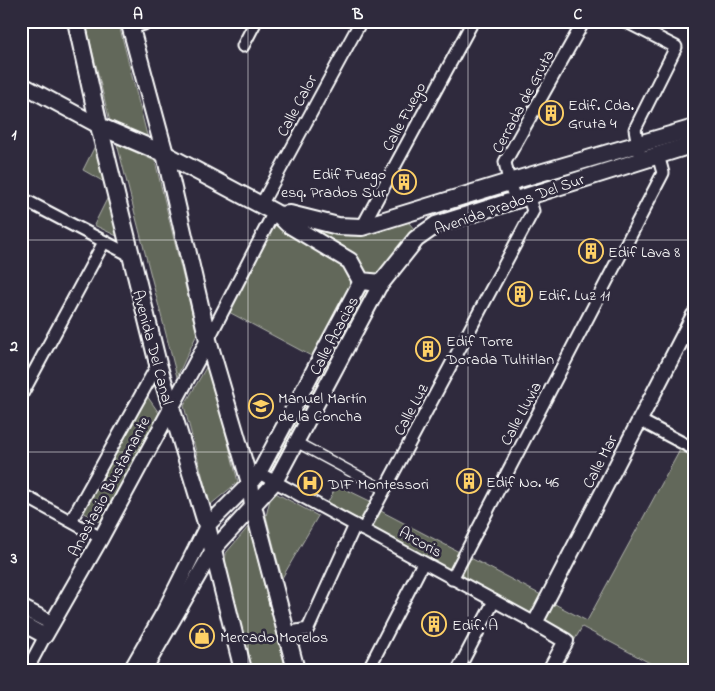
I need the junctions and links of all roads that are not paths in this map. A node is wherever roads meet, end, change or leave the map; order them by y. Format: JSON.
{"nodes":[{"id":1,"x":76,"y":21,"type":"edge"},
{"id":2,"x":256,"y":21,"type":"edge"},
{"id":3,"x":360,"y":21,"type":"edge"},
{"id":4,"x":473,"y":21,"type":"edge"},
{"id":5,"x":584,"y":21,"type":"edge"},
{"id":6,"x":625,"y":21,"type":"edge"},
{"id":7,"x":136,"y":24,"type":"edge"},
{"id":8,"x":243,"y":46,"type":"dead end"},
{"id":9,"x":21,"y":84,"type":"edge"},
{"id":10,"x":99,"y":126,"type":"junction"},
{"id":11,"x":694,"y":128,"type":"edge"},
{"id":12,"x":694,"y":144,"type":"edge"},
{"id":13,"x":640,"y":152,"type":"junction"},
{"id":14,"x":165,"y":154,"type":"junction"},
{"id":15,"x":658,"y":155,"type":"junction"},
{"id":16,"x":509,"y":182,"type":"junction"},
{"id":17,"x":522,"y":197,"type":"junction"},
{"id":18,"x":21,"y":198,"type":"edge"},
{"id":19,"x":429,"y":206,"type":"junction"},
{"id":20,"x":271,"y":211,"type":"junction"},
{"id":21,"x":436,"y":225,"type":"junction"},
{"id":22,"x":362,"y":227,"type":"junction"},
{"id":23,"x":104,"y":242,"type":"junction"},
{"id":24,"x":130,"y":255,"type":"junction"},
{"id":25,"x":361,"y":281,"type":"junction"},
{"id":26,"x":381,"y":283,"type":"junction"},
{"id":27,"x":694,"y":314,"type":"edge"},
{"id":28,"x":208,"y":340,"type":"junction"},
{"id":29,"x":158,"y":364,"type":"junction"},
{"id":30,"x":21,"y":396,"type":"edge"},
{"id":31,"x":170,"y":408,"type":"junction"},
{"id":32,"x":639,"y":420,"type":"junction"},
{"id":33,"x":296,"y":442,"type":"junction"},
{"id":34,"x":694,"y":449,"type":"edge"},
{"id":35,"x":254,"y":478,"type":"junction"},
{"id":36,"x":275,"y":482,"type":"junction"},
{"id":37,"x":385,"y":490,"type":"junction"},
{"id":38,"x":21,"y":494,"type":"edge"},
{"id":39,"x":253,"y":506,"type":"junction"},
{"id":40,"x":70,"y":521,"type":"junction"},
{"id":41,"x":208,"y":526,"type":"junction"},
{"id":42,"x":359,"y":528,"type":"junction"},
{"id":43,"x":101,"y":538,"type":"junction"},
{"id":44,"x":213,"y":550,"type":"junction"},
{"id":45,"x":423,"y":563,"type":"junction"},
{"id":46,"x":452,"y":578,"type":"junction"},
{"id":47,"x":494,"y":601,"type":"junction"},
{"id":48,"x":21,"y":607,"type":"edge"},
{"id":49,"x":21,"y":623,"type":"edge"},
{"id":50,"x":52,"y":623,"type":"junction"},
{"id":51,"x":535,"y":623,"type":"junction"},
{"id":52,"x":286,"y":633,"type":"junction"},
{"id":53,"x":45,"y":636,"type":"junction"},
{"id":54,"x":153,"y":663,"type":"edge"},
{"id":55,"x":27,"y":670,"type":"edge"},
{"id":56,"x":131,"y":670,"type":"edge"},
{"id":57,"x":144,"y":670,"type":"edge"},
{"id":58,"x":243,"y":670,"type":"edge"},
{"id":59,"x":296,"y":670,"type":"edge"},
{"id":60,"x":368,"y":670,"type":"edge"},
{"id":61,"x":458,"y":670,"type":"edge"},
{"id":62,"x":550,"y":670,"type":"edge"}],
"edges":[{"from":1,"to":10,"type":"main road","name":"Avenida Del Canal"},
{"from":2,"to":8,"type":"street"},
{"from":3,"to":20,"type":"street","name":"Calle Calor"},
{"from":4,"to":22,"type":"street","name":"Calle Fuego"},
{"from":5,"to":16,"type":"street","name":"Cerrada de Gruta"},
{"from":6,"to":13,"type":"street"},
{"from":7,"to":14,"type":"main road"},
{"from":9,"to":10,"type":"street"},
{"from":10,"to":14,"type":"main road","name":"Avenida Prados Del Sur"},
{"from":10,"to":24,"type":"main road","name":"Avenida Del Canal"},
{"from":11,"to":13,"type":"main road","name":"Avenida Prados Del Sur"},
{"from":12,"to":15,"type":"main road","name":"Avenida Prados Del Sur"},
{"from":13,"to":15,"type":"main road","name":"Avenida Prados Del Sur"},
{"from":13,"to":16,"type":"main road","name":"Avenida Prados Del Sur"},
{"from":13,"to":17,"type":"main road","name":"Avenida Prados Del Sur"},
{"from":14,"to":20,"type":"main road","name":"Avenida Prados Del Sur"},
{"from":14,"to":28,"type":"main road"},
{"from":15,"to":46,"type":"street","name":"Calle Lluvia"},
{"from":16,"to":17,"type":"street","name":"Cerrada de Gruta"},
{"from":16,"to":19,"type":"main road","name":"Avenida Prados Del Sur"},
{"from":17,"to":21,"type":"main road","name":"Avenida Prados Del Sur"},
{"from":17,"to":37,"type":"street","name":"Calle Luz"},
{"from":18,"to":23,"type":"street"},
{"from":19,"to":21,"type":"street"},
{"from":19,"to":22,"type":"main road","name":"Avenida Prados Del Sur"},
{"from":20,"to":22,"type":"main road","name":"Avenida Prados Del Sur"},
{"from":20,"to":25,"type":"main road","name":"Avenida Prados Del Sur"},
{"from":20,"to":28,"type":"street","name":"Anastasio Bustamante"},
{"from":21,"to":26,"type":"main road","name":"Avenida Prados Del Sur"},
{"from":23,"to":24,"type":"street"},
{"from":23,"to":30,"type":"street"},
{"from":24,"to":29,"type":"main road","name":"Avenida Del Canal"},
{"from":25,"to":26,"type":"main road"},
{"from":25,"to":35,"type":"street","name":"Calle Acacias"},
{"from":26,"to":33,"type":"street","name":"Calle Acacias"},
{"from":27,"to":32,"type":"street","name":"Calle Mar"},
{"from":28,"to":31,"type":"street","name":"Anastasio Bustamante"},
{"from":28,"to":35,"type":"main road"},
{"from":29,"to":31,"type":"main road","name":"Avenida Del Canal"},
{"from":29,"to":40,"type":"street"},
{"from":31,"to":41,"type":"main road","name":"Avenida Del Canal"},
{"from":31,"to":43,"type":"street","name":"Anastasio Bustamante"},
{"from":32,"to":34,"type":"street"},
{"from":32,"to":51,"type":"street","name":"Calle Mar"},
{"from":33,"to":36,"type":"street","name":"Calle Acacias"},
{"from":33,"to":37,"type":"street"},
{"from":35,"to":36,"type":"street","name":"Arcoris"},
{"from":35,"to":39,"type":"main road"},
{"from":35,"to":41,"type":"street","name":"Calle Acacias"},
{"from":36,"to":39,"type":"street","name":"Calle Acacias"},
{"from":36,"to":42,"type":"street","name":"Arcoris"},
{"from":37,"to":42,"type":"street","name":"Calle Luz"},
{"from":38,"to":40,"type":"street"},
{"from":39,"to":44,"type":"street","name":"Calle Acacias"},
{"from":39,"to":52,"type":"main road"},
{"from":40,"to":43,"type":"street"},
{"from":41,"to":44,"type":"main road","name":"Avenida Del Canal"},
{"from":41,"to":56,"type":"street","name":"Calle Acacias"},
{"from":42,"to":45,"type":"street","name":"Arcoris"},
{"from":42,"to":52,"type":"street","name":"Calle Luz"},
{"from":43,"to":50,"type":"street","name":"Anastasio Bustamante"},
{"from":44,"to":54,"type":"street","name":"Calle Acacias"},
{"from":44,"to":58,"type":"main road","name":"Avenida Del Canal"},
{"from":45,"to":46,"type":"street","name":"Arcoris"},
{"from":45,"to":60,"type":"street"},
{"from":46,"to":47,"type":"street","name":"Arcoris"},
{"from":47,"to":51,"type":"street","name":"Arcoris"},
{"from":47,"to":61,"type":"street"},
{"from":48,"to":50,"type":"street"},
{"from":49,"to":53,"type":"street"},
{"from":50,"to":53,"type":"street","name":"Anastasio Bustamante"},
{"from":51,"to":62,"type":"street","name":"Arcoris"},
{"from":52,"to":59,"type":"main road"},
{"from":53,"to":55,"type":"street","name":"Anastasio Bustamante"},
{"from":54,"to":57,"type":"street","name":"Calle Acacias"}]}
